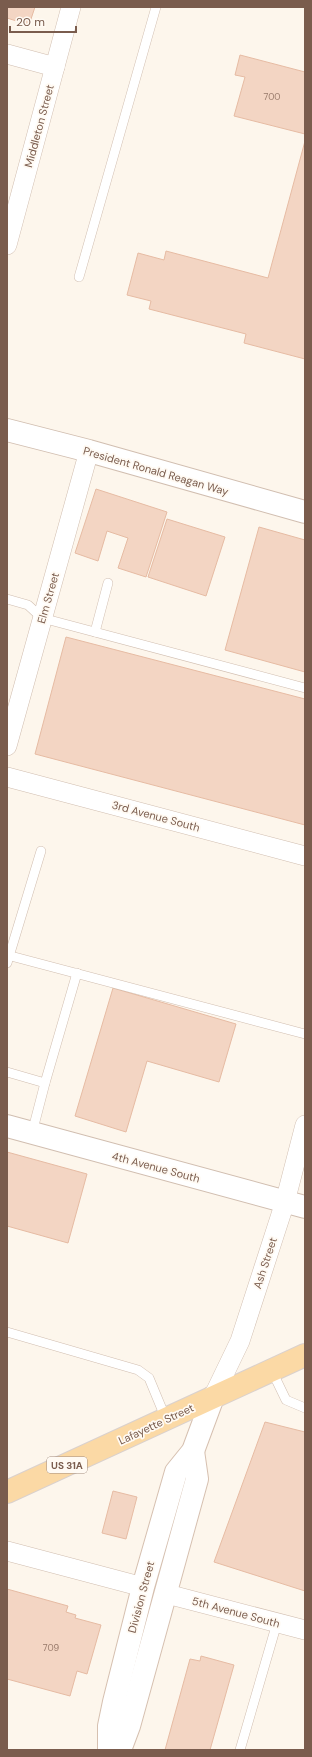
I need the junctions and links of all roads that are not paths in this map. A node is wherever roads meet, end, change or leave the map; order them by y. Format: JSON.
{"nodes":[{"id":1,"x":71,"y":7,"type":"edge"},
{"id":2,"x":156,"y":7,"type":"edge"},
{"id":3,"x":7,"y":54,"type":"edge"},
{"id":4,"x":55,"y":67,"type":"junction"},
{"id":5,"x":7,"y":242,"type":"edge"},
{"id":6,"x":80,"y":277,"type":"dead end"},
{"id":7,"x":7,"y":430,"type":"edge"},
{"id":8,"x":89,"y":451,"type":"junction"},
{"id":9,"x":305,"y":512,"type":"edge"},
{"id":10,"x":108,"y":583,"type":"dead end"},
{"id":11,"x":7,"y":599,"type":"edge"},
{"id":12,"x":42,"y":618,"type":"junction"},
{"id":13,"x":95,"y":632,"type":"junction"},
{"id":14,"x":305,"y":688,"type":"edge"},
{"id":15,"x":7,"y":746,"type":"edge"},
{"id":16,"x":7,"y":776,"type":"edge"},
{"id":17,"x":41,"y":851,"type":"dead end"},
{"id":18,"x":305,"y":856,"type":"edge"},
{"id":19,"x":8,"y":958,"type":"edge"},
{"id":20,"x":77,"y":973,"type":"junction"},
{"id":21,"x":305,"y":1034,"type":"edge"},
{"id":22,"x":7,"y":1072,"type":"edge"},
{"id":23,"x":45,"y":1083,"type":"junction"},
{"id":24,"x":305,"y":1125,"type":"edge"},
{"id":25,"x":7,"y":1126,"type":"edge"},
{"id":26,"x":32,"y":1133,"type":"junction"},
{"id":27,"x":295,"y":1205,"type":"edge"},
{"id":28,"x":7,"y":1332,"type":"edge"},
{"id":29,"x":305,"y":1355,"type":"edge"},
{"id":30,"x":272,"y":1371,"type":"junction"},
{"id":31,"x":213,"y":1397,"type":"junction"},
{"id":32,"x":305,"y":1408,"type":"edge"},
{"id":33,"x":166,"y":1419,"type":"junction"},
{"id":34,"x":192,"y":1451,"type":"junction"},
{"id":35,"x":7,"y":1492,"type":"edge"},
{"id":36,"x":7,"y":1551,"type":"edge"},
{"id":37,"x":143,"y":1587,"type":"junction"},
{"id":38,"x":167,"y":1594,"type":"junction"},
{"id":39,"x":277,"y":1623,"type":"junction"},
{"id":40,"x":305,"y":1630,"type":"edge"},
{"id":41,"x":109,"y":1750,"type":"edge"},
{"id":42,"x":120,"y":1750,"type":"edge"},
{"id":43,"x":240,"y":1750,"type":"edge"}],
"edges":[{"from":1,"to":4,"type":"street","name":"Middleton Street"},
{"from":2,"to":6,"type":"lane"},
{"from":3,"to":4,"type":"street"},
{"from":4,"to":5,"type":"street","name":"Middleton Street"},
{"from":7,"to":8,"type":"main road","name":"President Ronald Reagan Way"},
{"from":8,"to":9,"type":"main road","name":"President Ronald Reagan Way"},
{"from":8,"to":12,"type":"street","name":"Elm Street"},
{"from":10,"to":13,"type":"lane"},
{"from":11,"to":12,"type":"lane"},
{"from":12,"to":13,"type":"lane"},
{"from":12,"to":15,"type":"street","name":"Elm Street"},
{"from":13,"to":14,"type":"lane"},
{"from":16,"to":18,"type":"street","name":"3rd Avenue South"},
{"from":17,"to":19,"type":"lane"},
{"from":19,"to":20,"type":"lane"},
{"from":20,"to":21,"type":"lane"},
{"from":20,"to":23,"type":"lane"},
{"from":22,"to":23,"type":"lane"},
{"from":23,"to":26,"type":"lane"},
{"from":24,"to":27,"type":"street","name":"Ash Street"},
{"from":25,"to":26,"type":"main road","name":"4th Avenue South"},
{"from":26,"to":27,"type":"main road","name":"4th Avenue South"},
{"from":27,"to":31,"type":"street","name":"Ash Street"},
{"from":28,"to":33,"type":"lane"},
{"from":29,"to":30,"type":"main road","name":"Lafayette Street","number":"US 31A"},
{"from":30,"to":31,"type":"main road","name":"Lafayette Street","number":"US 31A"},
{"from":30,"to":32,"type":"lane"},
{"from":31,"to":33,"type":"main road","name":"Lafayette Street","number":"US 31A"},
{"from":31,"to":34,"type":"main road","name":"Division Street"},
{"from":33,"to":35,"type":"main road","name":"Lafayette Street","number":"US 31A"},
{"from":34,"to":37,"type":"main road","name":"Division Street"},
{"from":34,"to":38,"type":"main road"},
{"from":36,"to":37,"type":"street"},
{"from":37,"to":41,"type":"main road","name":"Division Street"},
{"from":38,"to":39,"type":"street","name":"5th Avenue South"},
{"from":38,"to":42,"type":"main road"},
{"from":39,"to":40,"type":"street","name":"5th Avenue South"},
{"from":39,"to":43,"type":"lane"}]}
